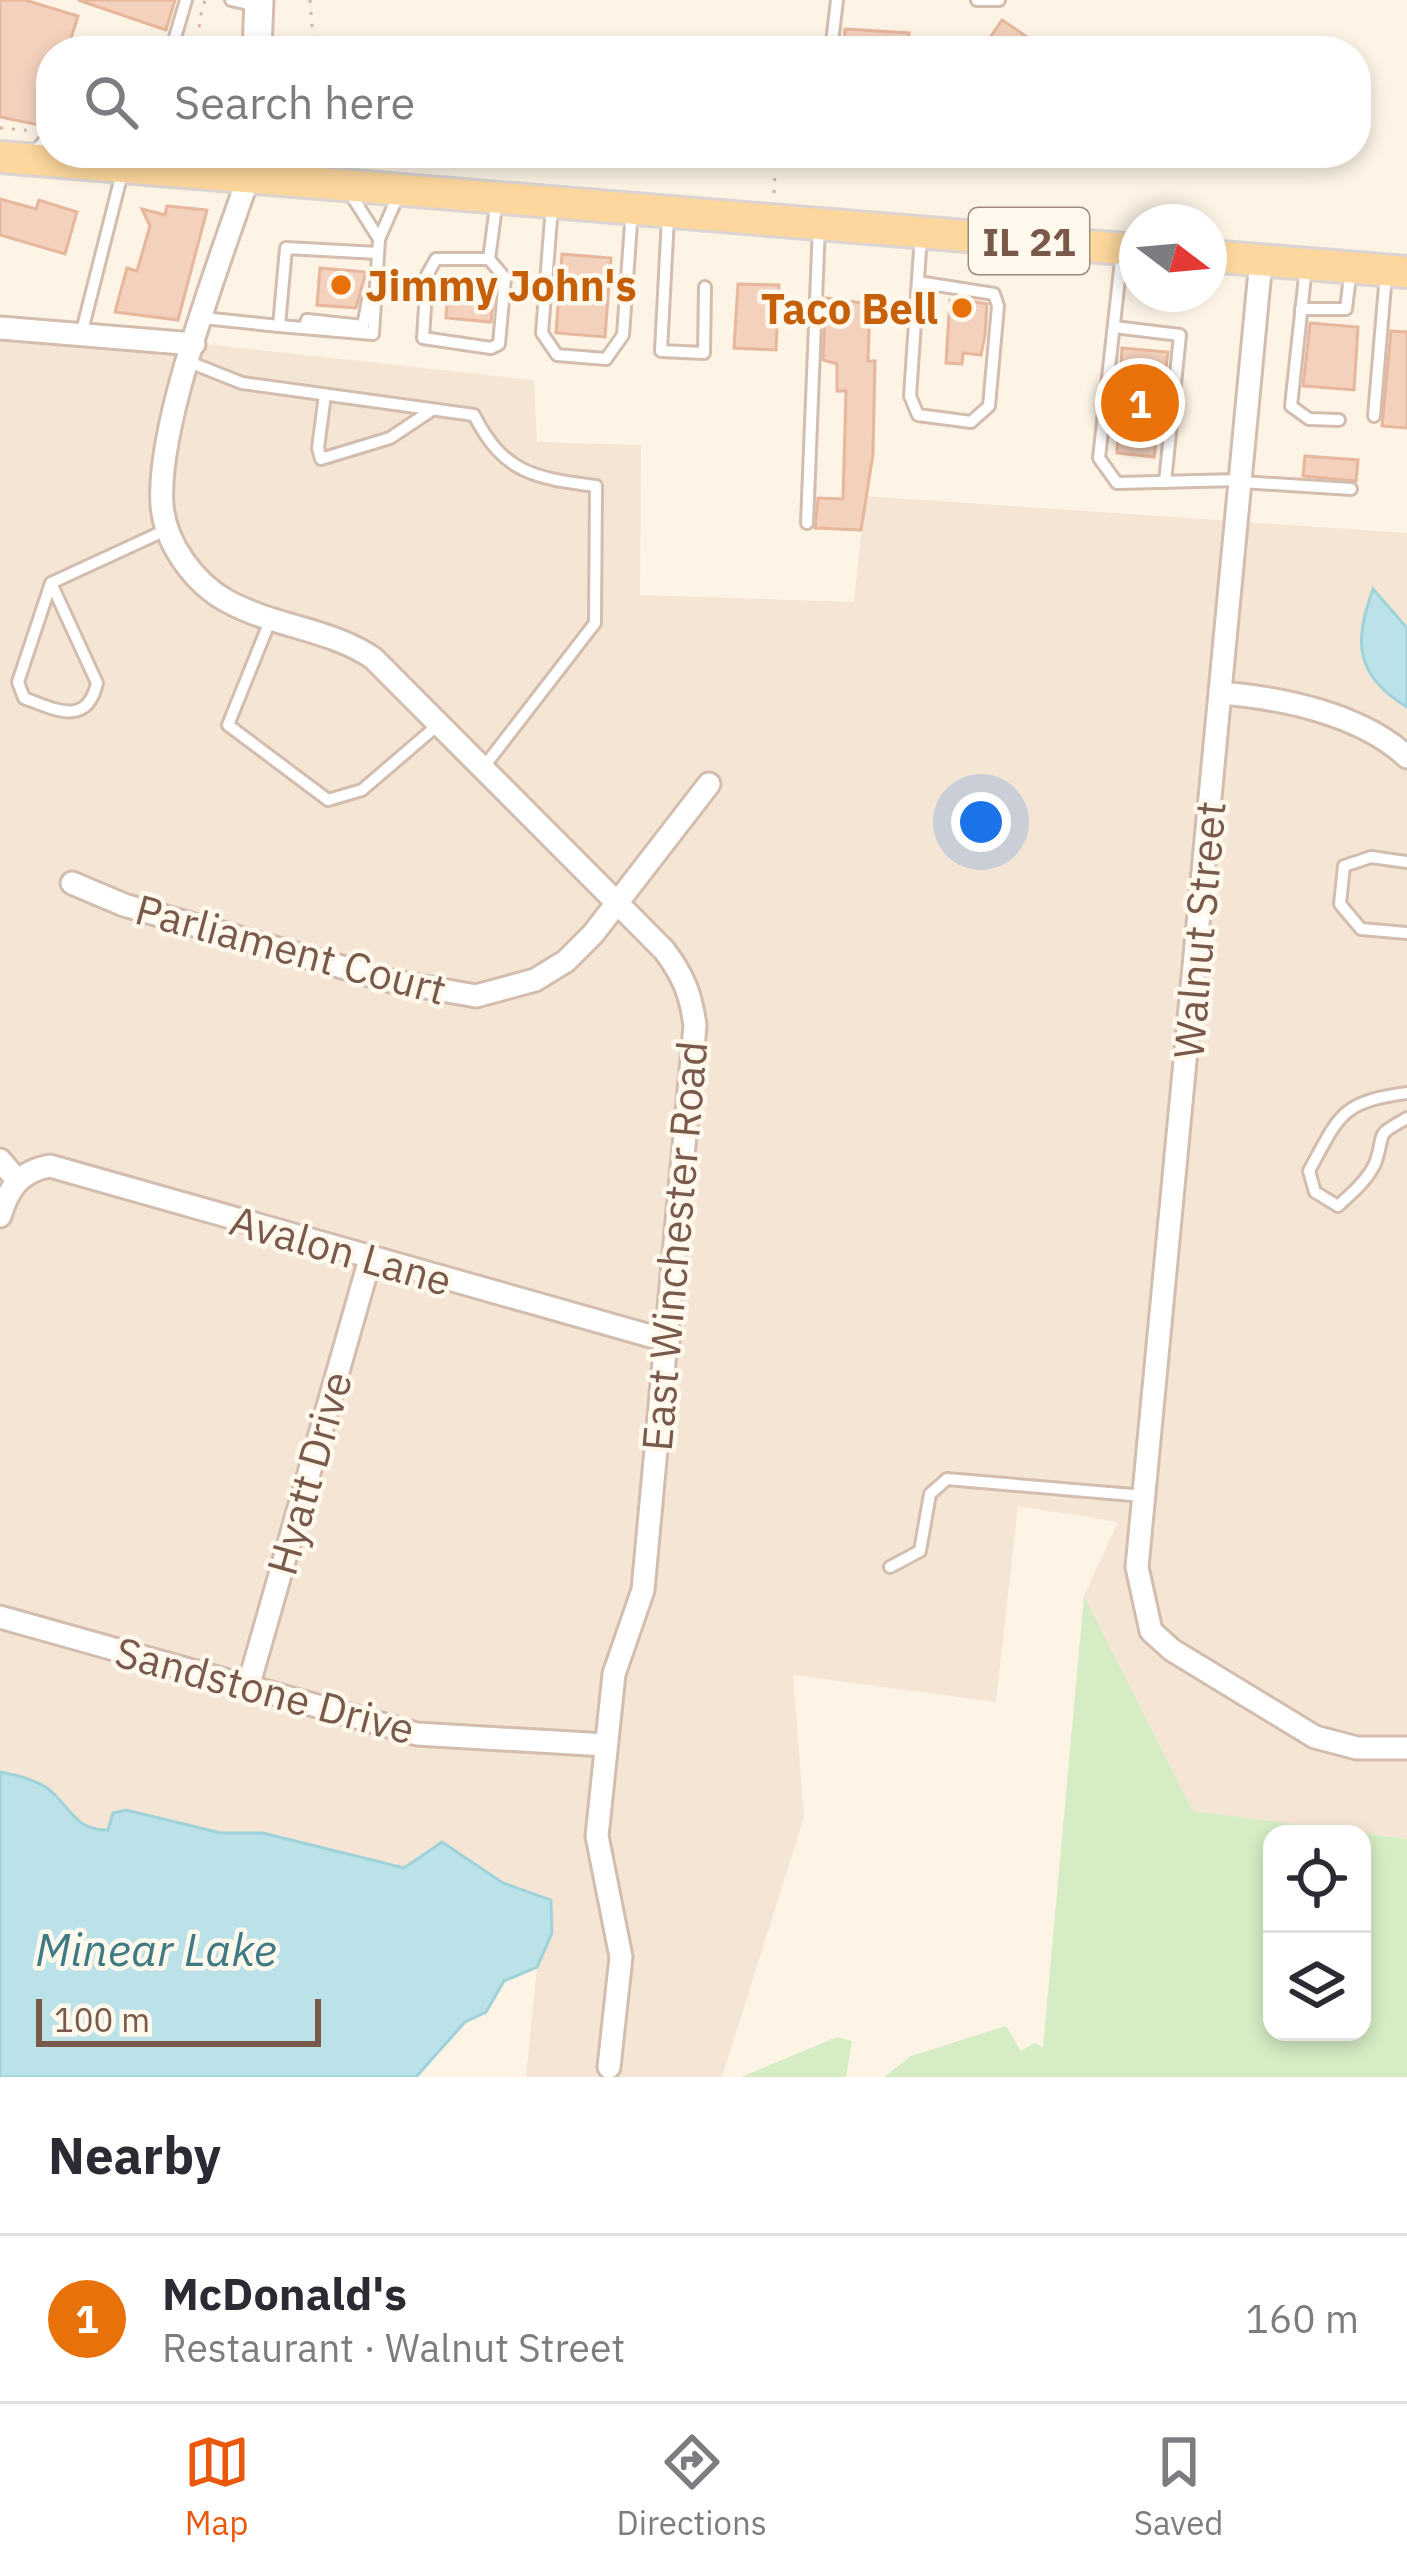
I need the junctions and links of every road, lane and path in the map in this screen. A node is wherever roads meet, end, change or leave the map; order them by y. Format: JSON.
{"nodes":[{"id":1,"x":186,"y":0,"type":"edge"},
{"id":2,"x":205,"y":0,"type":"edge"},
{"id":3,"x":310,"y":0,"type":"edge"},
{"id":4,"x":836,"y":0,"type":"edge"},
{"id":5,"x":977,"y":0,"type":"edge"},
{"id":6,"x":999,"y":0,"type":"edge"},
{"id":7,"x":250,"y":2,"type":"edge"},
{"id":8,"x":175,"y":36,"type":"edge"},
{"id":9,"x":199,"y":36,"type":"edge"},
{"id":10,"x":255,"y":36,"type":"edge"},
{"id":11,"x":313,"y":36,"type":"edge"},
{"id":12,"x":833,"y":36,"type":"edge"},
{"id":13,"x":0,"y":128,"type":"edge"},
{"id":14,"x":36,"y":132,"type":"edge"},
{"id":15,"x":100,"y":168,"type":"edge"},
{"id":16,"x":249,"y":168,"type":"edge"},
{"id":17,"x":271,"y":168,"type":"edge"},
{"id":18,"x":343,"y":182,"type":"junction"},
{"id":19,"x":401,"y":188,"type":"junction"},
{"id":20,"x":497,"y":196,"type":"junction"},
{"id":21,"x":553,"y":200,"type":"junction"},
{"id":22,"x":632,"y":207,"type":"junction"},
{"id":23,"x":668,"y":210,"type":"junction"},
{"id":24,"x":819,"y":223,"type":"junction"},
{"id":25,"x":921,"y":231,"type":"junction"},
{"id":26,"x":379,"y":239,"type":"junction"},
{"id":27,"x":1119,"y":248,"type":"edge"},
{"id":28,"x":378,"y":257,"type":"junction"},
{"id":29,"x":1227,"y":257,"type":"edge"},
{"id":30,"x":489,"y":259,"type":"junction"},
{"id":31,"x":1261,"y":260,"type":"junction"},
{"id":32,"x":1306,"y":264,"type":"junction"},
{"id":33,"x":1351,"y":268,"type":"junction"},
{"id":34,"x":1396,"y":271,"type":"edge"},
{"id":35,"x":918,"y":282,"type":"junction"},
{"id":36,"x":705,"y":287,"type":"dead end"},
{"id":37,"x":1119,"y":303,"type":"edge"},
{"id":38,"x":1301,"y":308,"type":"junction"},
{"id":39,"x":202,"y":318,"type":"junction"},
{"id":40,"x":279,"y":326,"type":"junction"},
{"id":41,"x":1114,"y":327,"type":"junction"},
{"id":42,"x":0,"y":328,"type":"edge"},
{"id":43,"x":304,"y":328,"type":"junction"},
{"id":44,"x":81,"y":335,"type":"junction"},
{"id":45,"x":192,"y":353,"type":"junction"},
{"id":46,"x":325,"y":395,"type":"junction"},
{"id":47,"x":432,"y":410,"type":"junction"},
{"id":48,"x":1374,"y":416,"type":"dead end"},
{"id":49,"x":1339,"y":420,"type":"dead end"},
{"id":50,"x":1240,"y":481,"type":"junction"},
{"id":51,"x":1165,"y":482,"type":"junction"},
{"id":52,"x":1351,"y":489,"type":"dead end"},
{"id":53,"x":807,"y":523,"type":"dead end"},
{"id":54,"x":168,"y":529,"type":"junction"},
{"id":55,"x":51,"y":583,"type":"junction"},
{"id":56,"x":271,"y":618,"type":"junction"},
{"id":57,"x":1221,"y":692,"type":"junction"},
{"id":58,"x":439,"y":724,"type":"junction"},
{"id":59,"x":1407,"y":757,"type":"edge"},
{"id":60,"x":483,"y":768,"type":"junction"},
{"id":61,"x":710,"y":784,"type":"dead end"},
{"id":62,"x":1407,"y":862,"type":"edge"},
{"id":63,"x":72,"y":883,"type":"dead end"},
{"id":64,"x":615,"y":901,"type":"junction"},
{"id":65,"x":1407,"y":933,"type":"edge"},
{"id":66,"x":1407,"y":1093,"type":"edge"},
{"id":67,"x":1407,"y":1118,"type":"edge"},
{"id":68,"x":0,"y":1160,"type":"edge"},
{"id":69,"x":18,"y":1181,"type":"junction"},
{"id":70,"x":0,"y":1216,"type":"edge"},
{"id":71,"x":370,"y":1258,"type":"junction"},
{"id":72,"x":668,"y":1341,"type":"junction"},
{"id":73,"x":1144,"y":1496,"type":"junction"},
{"id":74,"x":890,"y":1567,"type":"dead end"},
{"id":75,"x":0,"y":1617,"type":"edge"},
{"id":76,"x":248,"y":1687,"type":"junction"},
{"id":77,"x":606,"y":1745,"type":"junction"},
{"id":78,"x":1407,"y":1748,"type":"edge"},
{"id":79,"x":609,"y":2067,"type":"dead end"}],
"edges":[{"from":1,"to":8,"type":"lane"},
{"from":2,"to":9,"type":"path"},
{"from":3,"to":11,"type":"path"},
{"from":4,"to":12,"type":"lane"},
{"from":5,"to":6,"type":"lane"},
{"from":7,"to":10,"type":"main road"},
{"from":13,"to":14,"type":"path"},
{"from":15,"to":44,"type":"lane"},
{"from":16,"to":39,"type":"street"},
{"from":17,"to":18,"type":"main road","number":"IL 21"},
{"from":18,"to":19,"type":"main road","number":"IL 21"},
{"from":18,"to":26,"type":"lane"},
{"from":19,"to":20,"type":"main road","number":"IL 21"},
{"from":19,"to":26,"type":"lane"},
{"from":20,"to":21,"type":"main road","number":"IL 21"},
{"from":20,"to":30,"type":"lane"},
{"from":21,"to":22,"type":"main road","number":"IL 21"},
{"from":21,"to":22,"type":"lane"},
{"from":22,"to":23,"type":"main road","number":"IL 21"},
{"from":23,"to":24,"type":"main road","number":"IL 21"},
{"from":23,"to":36,"type":"lane"},
{"from":24,"to":25,"type":"main road","number":"IL 21"},
{"from":24,"to":53,"type":"lane"},
{"from":25,"to":27,"type":"main road","number":"IL 21"},
{"from":25,"to":35,"type":"lane"},
{"from":26,"to":28,"type":"lane"},
{"from":28,"to":40,"type":"lane"},
{"from":28,"to":43,"type":"lane"},
{"from":28,"to":43,"type":"lane"},
{"from":29,"to":31,"type":"main road"},
{"from":30,"to":30,"type":"lane"},
{"from":31,"to":32,"type":"main road"},
{"from":31,"to":50,"type":"street","name":"Walnut Street"},
{"from":32,"to":33,"type":"main road"},
{"from":32,"to":38,"type":"lane"},
{"from":33,"to":34,"type":"main road"},
{"from":33,"to":38,"type":"lane"},
{"from":34,"to":48,"type":"lane"},
{"from":35,"to":35,"type":"lane"},
{"from":37,"to":41,"type":"lane"},
{"from":38,"to":49,"type":"lane"},
{"from":39,"to":40,"type":"lane"},
{"from":39,"to":45,"type":"street"},
{"from":40,"to":43,"type":"lane"},
{"from":41,"to":51,"type":"lane"},
{"from":41,"to":51,"type":"lane"},
{"from":42,"to":44,"type":"street"},
{"from":44,"to":45,"type":"street"},
{"from":45,"to":46,"type":"lane"},
{"from":45,"to":54,"type":"street"},
{"from":46,"to":47,"type":"lane"},
{"from":46,"to":47,"type":"lane"},
{"from":47,"to":60,"type":"lane"},
{"from":50,"to":51,"type":"lane"},
{"from":50,"to":52,"type":"lane"},
{"from":50,"to":57,"type":"street","name":"Walnut Street"},
{"from":54,"to":55,"type":"lane"},
{"from":54,"to":56,"type":"street","name":"East Winchester Road"},
{"from":55,"to":55,"type":"lane"},
{"from":56,"to":58,"type":"street","name":"East Winchester Road"},
{"from":56,"to":58,"type":"lane"},
{"from":57,"to":59,"type":"street"},
{"from":57,"to":73,"type":"street","name":"Walnut Street"},
{"from":58,"to":60,"type":"street","name":"East Winchester Road"},
{"from":60,"to":64,"type":"street","name":"East Winchester Road"},
{"from":61,"to":64,"type":"street","name":"Parliament Court"},
{"from":62,"to":65,"type":"lane"},
{"from":63,"to":64,"type":"street","name":"Parliament Court"},
{"from":64,"to":72,"type":"street","name":"East Winchester Road"},
{"from":66,"to":67,"type":"lane"},
{"from":68,"to":69,"type":"street"},
{"from":69,"to":70,"type":"street"},
{"from":69,"to":71,"type":"street","name":"Avalon Lane"},
{"from":71,"to":72,"type":"street","name":"Avalon Lane"},
{"from":71,"to":76,"type":"street","name":"Hyatt Drive"},
{"from":72,"to":77,"type":"street","name":"East Winchester Road"},
{"from":73,"to":74,"type":"lane"},
{"from":73,"to":78,"type":"street","name":"Walnut Street"},
{"from":75,"to":76,"type":"street","name":"Sandstone Drive"},
{"from":76,"to":77,"type":"street","name":"Sandstone Drive"},
{"from":77,"to":79,"type":"street","name":"East Winchester Road"}]}
